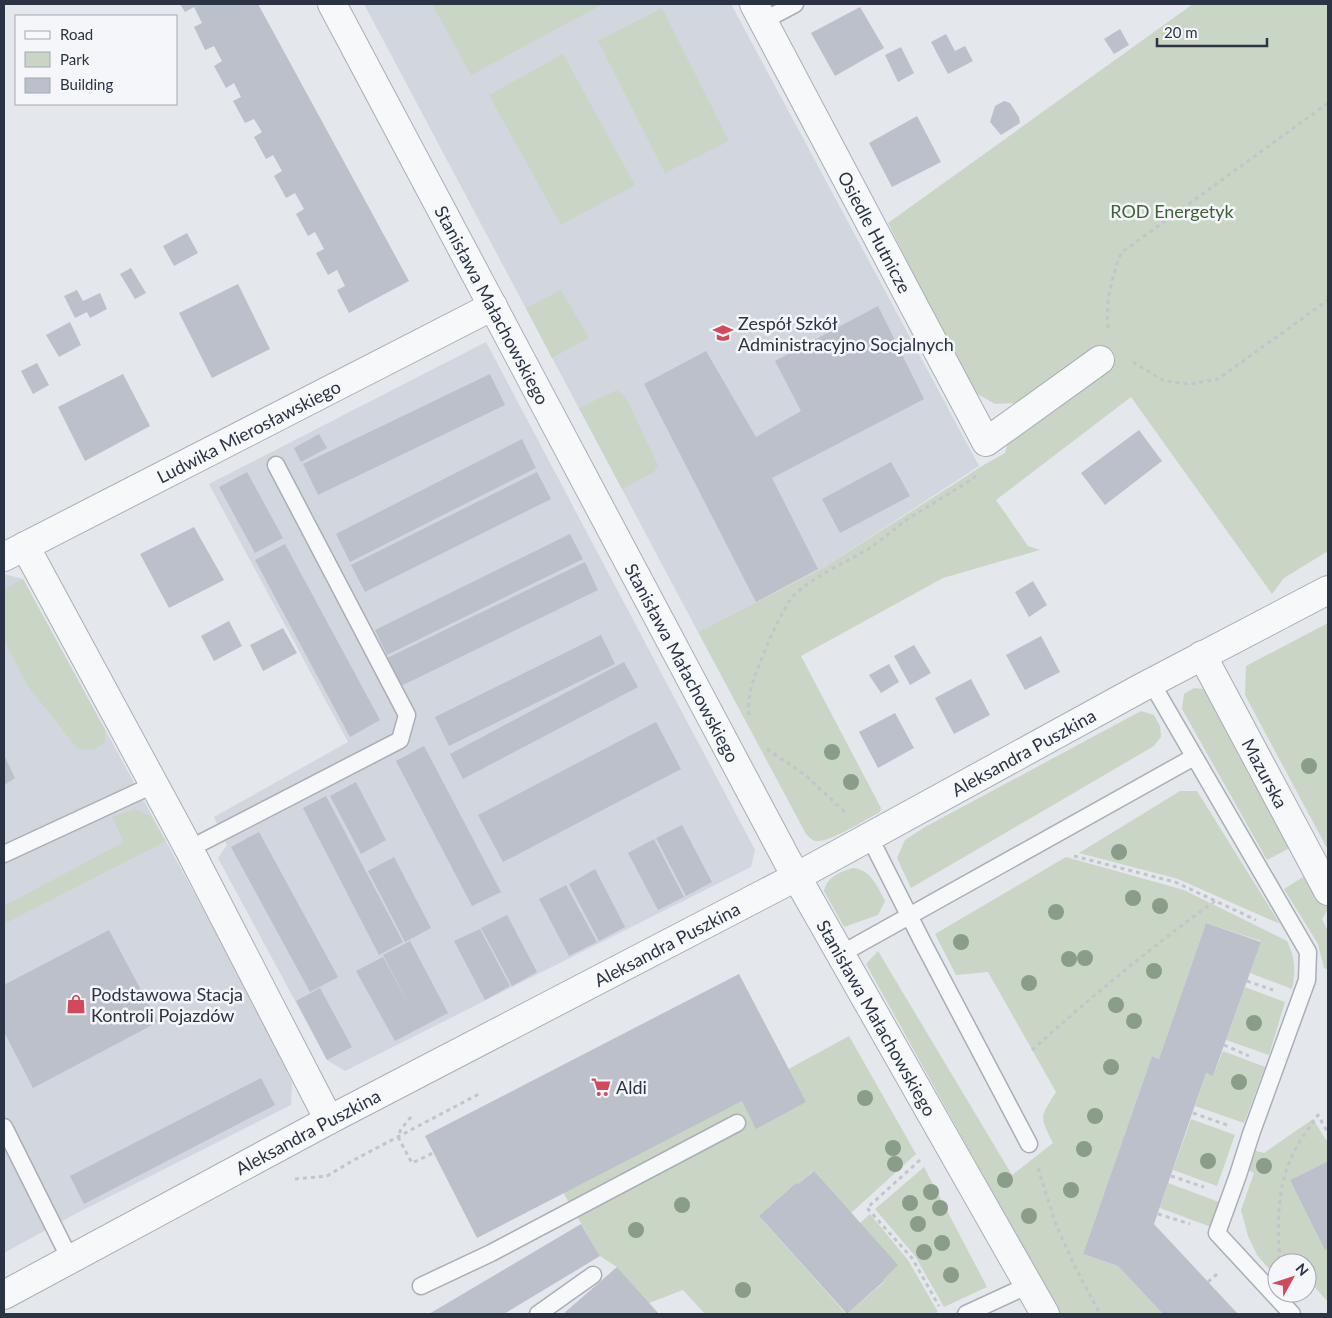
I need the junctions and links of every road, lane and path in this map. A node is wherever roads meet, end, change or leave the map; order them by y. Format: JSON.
{"nodes":[{"id":1,"x":332,"y":4,"type":"edge"},
{"id":2,"x":795,"y":4,"type":"edge"},
{"id":3,"x":759,"y":12,"type":"edge"},
{"id":4,"x":1328,"y":104,"type":"edge"},
{"id":5,"x":1328,"y":300,"type":"edge"},
{"id":6,"x":493,"y":306,"type":"junction"},
{"id":7,"x":1109,"y":335,"type":"dead end"},
{"id":8,"x":1100,"y":360,"type":"dead end"},
{"id":9,"x":1132,"y":362,"type":"dead end"},
{"id":10,"x":986,"y":442,"type":"junction"},
{"id":11,"x":276,"y":465,"type":"dead end"},
{"id":12,"x":14,"y":551,"type":"edge"},
{"id":13,"x":1328,"y":590,"type":"edge"},
{"id":14,"x":1202,"y":655,"type":"junction"},
{"id":15,"x":1151,"y":682,"type":"junction"},
{"id":16,"x":751,"y":722,"type":"dead end"},
{"id":17,"x":762,"y":745,"type":"dead end"},
{"id":18,"x":1194,"y":757,"type":"junction"},
{"id":19,"x":153,"y":785,"type":"junction"},
{"id":20,"x":869,"y":836,"type":"junction"},
{"id":21,"x":188,"y":849,"type":"junction"},
{"id":22,"x":4,"y":854,"type":"edge"},
{"id":23,"x":1074,"y":856,"type":"dead end"},
{"id":24,"x":796,"y":877,"type":"junction"},
{"id":25,"x":1328,"y":891,"type":"edge"},
{"id":26,"x":1215,"y":901,"type":"junction"},
{"id":27,"x":909,"y":916,"type":"junction"},
{"id":28,"x":1302,"y":942,"type":"junction"},
{"id":29,"x":841,"y":954,"type":"junction"},
{"id":30,"x":1032,"y":1050,"type":"dead end"},
{"id":31,"x":479,"y":1094,"type":"dead end"},
{"id":32,"x":416,"y":1112,"type":"dead end"},
{"id":33,"x":1193,"y":1113,"type":"dead end"},
{"id":34,"x":329,"y":1120,"type":"junction"},
{"id":35,"x":737,"y":1123,"type":"dead end"},
{"id":36,"x":4,"y":1127,"type":"edge"},
{"id":37,"x":1328,"y":1133,"type":"edge"},
{"id":38,"x":1251,"y":1134,"type":"junction"},
{"id":39,"x":398,"y":1137,"type":"junction"},
{"id":40,"x":1029,"y":1144,"type":"joint"},
{"id":41,"x":433,"y":1153,"type":"dead end"},
{"id":42,"x":924,"y":1157,"type":"dead end"},
{"id":43,"x":1171,"y":1176,"type":"dead end"},
{"id":44,"x":286,"y":1183,"type":"dead end"},
{"id":45,"x":1231,"y":1196,"type":"junction"},
{"id":46,"x":1158,"y":1214,"type":"dead end"},
{"id":47,"x":1217,"y":1233,"type":"junction"},
{"id":48,"x":1279,"y":1253,"type":"edge"},
{"id":49,"x":70,"y":1259,"type":"junction"},
{"id":50,"x":593,"y":1275,"type":"dead end"},
{"id":51,"x":1029,"y":1285,"type":"junction"},
{"id":52,"x":421,"y":1286,"type":"dead end"},
{"id":53,"x":4,"y":1295,"type":"edge"},
{"id":54,"x":941,"y":1310,"type":"dead end"},
{"id":55,"x":538,"y":1314,"type":"edge"},
{"id":56,"x":966,"y":1314,"type":"edge"},
{"id":57,"x":1045,"y":1314,"type":"edge"},
{"id":58,"x":1100,"y":1314,"type":"edge"},
{"id":59,"x":1292,"y":1314,"type":"edge"}],
"edges":[{"from":1,"to":6,"type":"street","name":"Stanisława Małachowskiego"},
{"from":2,"to":3,"type":"lane"},
{"from":3,"to":10,"type":"street","name":"Osiedle Hutnicze"},
{"from":4,"to":7,"type":"path"},
{"from":5,"to":9,"type":"path"},
{"from":6,"to":12,"type":"street","name":"Ludwika Mierosławskiego"},
{"from":6,"to":24,"type":"street","name":"Stanisława Małachowskiego"},
{"from":8,"to":10,"type":"street"},
{"from":10,"to":16,"type":"path"},
{"from":11,"to":21,"type":"lane"},
{"from":12,"to":19,"type":"street"},
{"from":13,"to":14,"type":"street","name":"Aleksandra Puszkina"},
{"from":14,"to":15,"type":"street","name":"Aleksandra Puszkina"},
{"from":14,"to":25,"type":"street","name":"Mazurska"},
{"from":15,"to":18,"type":"lane"},
{"from":15,"to":20,"type":"street","name":"Aleksandra Puszkina"},
{"from":17,"to":20,"type":"path"},
{"from":18,"to":27,"type":"lane"},
{"from":18,"to":28,"type":"lane"},
{"from":19,"to":21,"type":"street"},
{"from":19,"to":22,"type":"lane"},
{"from":20,"to":24,"type":"street","name":"Aleksandra Puszkina"},
{"from":20,"to":27,"type":"lane"},
{"from":21,"to":34,"type":"street"},
{"from":23,"to":26,"type":"path"},
{"from":24,"to":29,"type":"street","name":"Stanisława Małachowskiego"},
{"from":24,"to":34,"type":"street","name":"Aleksandra Puszkina"},
{"from":26,"to":28,"type":"path"},
{"from":26,"to":30,"type":"path"},
{"from":27,"to":29,"type":"lane"},
{"from":27,"to":40,"type":"lane"},
{"from":28,"to":38,"type":"lane"},
{"from":29,"to":51,"type":"street","name":"Stanisława Małachowskiego"},
{"from":31,"to":39,"type":"path"},
{"from":32,"to":39,"type":"path"},
{"from":33,"to":38,"type":"path"},
{"from":34,"to":49,"type":"street","name":"Aleksandra Puszkina"},
{"from":35,"to":52,"type":"lane"},
{"from":36,"to":49,"type":"lane"},
{"from":37,"to":48,"type":"path"},
{"from":38,"to":45,"type":"lane"},
{"from":39,"to":41,"type":"path"},
{"from":39,"to":44,"type":"path"},
{"from":40,"to":58,"type":"path"},
{"from":42,"to":54,"type":"path"},
{"from":43,"to":45,"type":"path"},
{"from":45,"to":47,"type":"lane"},
{"from":46,"to":47,"type":"path"},
{"from":47,"to":59,"type":"lane"},
{"from":49,"to":53,"type":"street","name":"Aleksandra Puszkina"},
{"from":50,"to":55,"type":"lane"},
{"from":51,"to":56,"type":"lane"},
{"from":51,"to":57,"type":"street","name":"Stanisława Małachowskiego"}]}
